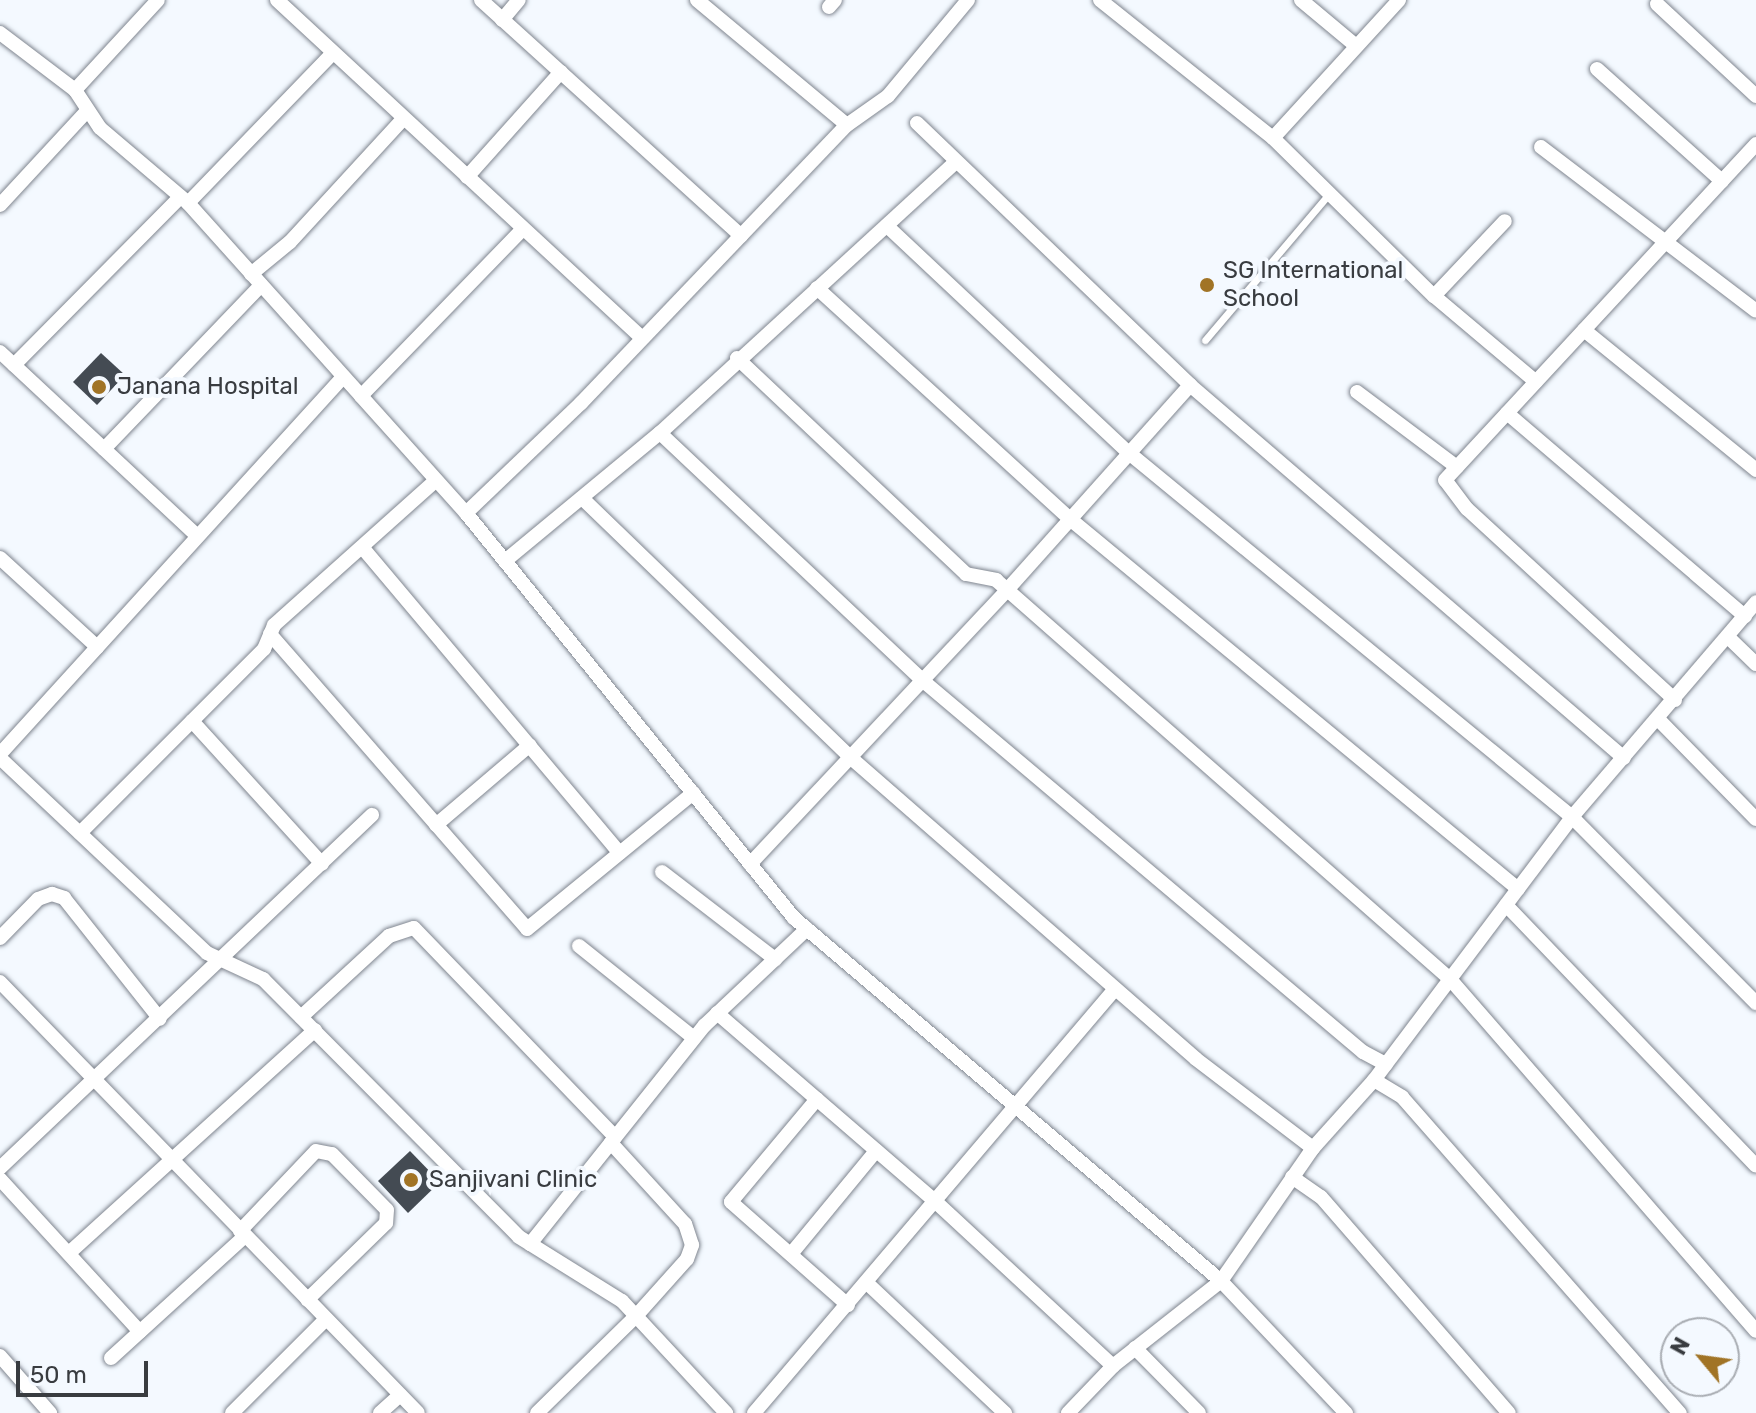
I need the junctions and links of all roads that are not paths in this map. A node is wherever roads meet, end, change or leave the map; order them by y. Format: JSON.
{"nodes":[{"id":1,"x":158,"y":0,"type":"edge"},
{"id":2,"x":277,"y":0,"type":"edge"},
{"id":3,"x":481,"y":0,"type":"edge"},
{"id":4,"x":519,"y":0,"type":"edge"},
{"id":5,"x":697,"y":0,"type":"edge"},
{"id":6,"x":968,"y":0,"type":"edge"},
{"id":7,"x":1100,"y":0,"type":"edge"},
{"id":8,"x":1301,"y":0,"type":"edge"},
{"id":9,"x":1399,"y":0,"type":"edge"},
{"id":10,"x":1657,"y":4,"type":"dead end"},
{"id":11,"x":502,"y":20,"type":"junction"},
{"id":12,"x":0,"y":33,"type":"edge"},
{"id":13,"x":1355,"y":45,"type":"junction"},
{"id":14,"x":332,"y":54,"type":"junction"},
{"id":15,"x":1597,"y":69,"type":"dead end"},
{"id":16,"x":561,"y":72,"type":"junction"},
{"id":17,"x":75,"y":90,"type":"junction"},
{"id":18,"x":1756,"y":96,"type":"edge"},
{"id":19,"x":88,"y":110,"type":"junction"},
{"id":20,"x":403,"y":119,"type":"junction"},
{"id":21,"x":917,"y":123,"type":"dead end"},
{"id":22,"x":847,"y":125,"type":"junction"},
{"id":23,"x":1273,"y":138,"type":"junction"},
{"id":24,"x":1756,"y":144,"type":"edge"},
{"id":25,"x":1541,"y":147,"type":"dead end"},
{"id":26,"x":955,"y":163,"type":"junction"},
{"id":27,"x":467,"y":177,"type":"junction"},
{"id":28,"x":1722,"y":181,"type":"junction"},
{"id":29,"x":1330,"y":192,"type":"junction"},
{"id":30,"x":184,"y":200,"type":"junction"},
{"id":31,"x":0,"y":205,"type":"edge"},
{"id":32,"x":1505,"y":221,"type":"dead end"},
{"id":33,"x":887,"y":226,"type":"junction"},
{"id":34,"x":523,"y":229,"type":"junction"},
{"id":35,"x":741,"y":236,"type":"junction"},
{"id":36,"x":1668,"y":240,"type":"junction"},
{"id":37,"x":256,"y":279,"type":"junction"},
{"id":38,"x":817,"y":288,"type":"junction"},
{"id":39,"x":1434,"y":296,"type":"junction"},
{"id":40,"x":1756,"y":311,"type":"edge"},
{"id":41,"x":1584,"y":330,"type":"junction"},
{"id":42,"x":641,"y":337,"type":"junction"},
{"id":43,"x":1205,"y":340,"type":"dead end"},
{"id":44,"x":0,"y":352,"type":"edge"},
{"id":45,"x":737,"y":358,"type":"junction"},
{"id":46,"x":14,"y":365,"type":"junction"},
{"id":47,"x":343,"y":377,"type":"junction"},
{"id":48,"x":1536,"y":382,"type":"junction"},
{"id":49,"x":1190,"y":385,"type":"junction"},
{"id":50,"x":1357,"y":392,"type":"dead end"},
{"id":51,"x":361,"y":396,"type":"junction"},
{"id":52,"x":1507,"y":413,"type":"junction"},
{"id":53,"x":660,"y":433,"type":"junction"},
{"id":54,"x":104,"y":449,"type":"junction"},
{"id":55,"x":1129,"y":453,"type":"junction"},
{"id":56,"x":1457,"y":467,"type":"junction"},
{"id":57,"x":1756,"y":470,"type":"edge"},
{"id":58,"x":436,"y":480,"type":"junction"},
{"id":59,"x":583,"y":499,"type":"junction"},
{"id":60,"x":466,"y":513,"type":"junction"},
{"id":61,"x":1070,"y":519,"type":"junction"},
{"id":62,"x":197,"y":536,"type":"junction"},
{"id":63,"x":362,"y":547,"type":"junction"},
{"id":64,"x":0,"y":558,"type":"edge"},
{"id":65,"x":505,"y":561,"type":"junction"},
{"id":66,"x":1007,"y":590,"type":"junction"},
{"id":67,"x":1756,"y":602,"type":"edge"},
{"id":68,"x":1745,"y":616,"type":"junction"},
{"id":69,"x":270,"y":634,"type":"junction"},
{"id":70,"x":1728,"y":637,"type":"junction"},
{"id":71,"x":97,"y":647,"type":"junction"},
{"id":72,"x":1756,"y":664,"type":"edge"},
{"id":73,"x":922,"y":680,"type":"junction"},
{"id":74,"x":1675,"y":700,"type":"junction"},
{"id":75,"x":1658,"y":719,"type":"junction"},
{"id":76,"x":192,"y":721,"type":"junction"},
{"id":77,"x":530,"y":745,"type":"junction"},
{"id":78,"x":0,"y":756,"type":"edge"},
{"id":79,"x":850,"y":757,"type":"junction"},
{"id":80,"x":1624,"y":758,"type":"junction"},
{"id":81,"x":693,"y":793,"type":"junction"},
{"id":82,"x":372,"y":815,"type":"dead end"},
{"id":83,"x":1572,"y":817,"type":"junction"},
{"id":84,"x":1756,"y":819,"type":"edge"},
{"id":85,"x":436,"y":825,"type":"junction"},
{"id":86,"x":80,"y":833,"type":"junction"},
{"id":87,"x":620,"y":853,"type":"junction"},
{"id":88,"x":322,"y":864,"type":"junction"},
{"id":89,"x":750,"y":864,"type":"junction"},
{"id":90,"x":662,"y":872,"type":"dead end"},
{"id":91,"x":1518,"y":889,"type":"junction"},
{"id":92,"x":1506,"y":905,"type":"junction"},
{"id":93,"x":807,"y":929,"type":"junction"},
{"id":94,"x":0,"y":938,"type":"edge"},
{"id":95,"x":579,"y":946,"type":"dead end"},
{"id":96,"x":775,"y":959,"type":"junction"},
{"id":97,"x":224,"y":961,"type":"junction"},
{"id":98,"x":1450,"y":979,"type":"junction"},
{"id":99,"x":0,"y":982,"type":"edge"},
{"id":100,"x":1115,"y":989,"type":"junction"},
{"id":101,"x":1756,"y":1003,"type":"edge"},
{"id":102,"x":717,"y":1013,"type":"junction"},
{"id":103,"x":301,"y":1017,"type":"junction"},
{"id":104,"x":160,"y":1019,"type":"junction"},
{"id":105,"x":315,"y":1030,"type":"junction"},
{"id":106,"x":694,"y":1038,"type":"junction"},
{"id":107,"x":1386,"y":1064,"type":"junction"},
{"id":108,"x":93,"y":1080,"type":"junction"},
{"id":109,"x":1374,"y":1080,"type":"junction"},
{"id":110,"x":817,"y":1099,"type":"junction"},
{"id":111,"x":1017,"y":1107,"type":"junction"},
{"id":112,"x":613,"y":1140,"type":"junction"},
{"id":113,"x":1313,"y":1148,"type":"junction"},
{"id":114,"x":876,"y":1151,"type":"junction"},
{"id":115,"x":171,"y":1160,"type":"junction"},
{"id":116,"x":1756,"y":1166,"type":"edge"},
{"id":117,"x":0,"y":1168,"type":"edge"},
{"id":118,"x":1292,"y":1177,"type":"junction"},
{"id":119,"x":0,"y":1179,"type":"edge"},
{"id":120,"x":937,"y":1203,"type":"junction"},
{"id":121,"x":243,"y":1234,"type":"junction"},
{"id":122,"x":530,"y":1244,"type":"junction"},
{"id":123,"x":69,"y":1253,"type":"junction"},
{"id":124,"x":791,"y":1254,"type":"junction"},
{"id":125,"x":1221,"y":1281,"type":"junction"},
{"id":126,"x":867,"y":1283,"type":"junction"},
{"id":127,"x":307,"y":1300,"type":"junction"},
{"id":128,"x":848,"y":1305,"type":"junction"},
{"id":129,"x":636,"y":1316,"type":"junction"},
{"id":130,"x":326,"y":1319,"type":"junction"},
{"id":131,"x":1756,"y":1331,"type":"edge"},
{"id":132,"x":140,"y":1332,"type":"junction"},
{"id":133,"x":1135,"y":1348,"type":"junction"},
{"id":134,"x":111,"y":1358,"type":"dead end"},
{"id":135,"x":1,"y":1361,"type":"edge"},
{"id":136,"x":1113,"y":1366,"type":"junction"},
{"id":137,"x":400,"y":1395,"type":"junction"},
{"id":138,"x":721,"y":1411,"type":"edge"},
{"id":139,"x":50,"y":1413,"type":"edge"},
{"id":140,"x":232,"y":1413,"type":"edge"},
{"id":141,"x":380,"y":1413,"type":"edge"},
{"id":142,"x":418,"y":1413,"type":"edge"},
{"id":143,"x":537,"y":1413,"type":"edge"},
{"id":144,"x":754,"y":1413,"type":"edge"},
{"id":145,"x":1005,"y":1413,"type":"edge"},
{"id":146,"x":1068,"y":1413,"type":"edge"},
{"id":147,"x":1199,"y":1413,"type":"edge"},
{"id":148,"x":1346,"y":1413,"type":"edge"},
{"id":149,"x":1509,"y":1413,"type":"edge"},
{"id":150,"x":1680,"y":1413,"type":"edge"}],
"edges":[{"from":1,"to":17,"type":"street"},
{"from":2,"to":14,"type":"street"},
{"from":3,"to":11,"type":"street"},
{"from":4,"to":11,"type":"street"},
{"from":5,"to":22,"type":"street"},
{"from":6,"to":22,"type":"street"},
{"from":7,"to":23,"type":"street"},
{"from":8,"to":13,"type":"street"},
{"from":9,"to":13,"type":"street"},
{"from":10,"to":18,"type":"street"},
{"from":11,"to":16,"type":"street"},
{"from":12,"to":17,"type":"street"},
{"from":13,"to":23,"type":"street"},
{"from":14,"to":20,"type":"street"},
{"from":14,"to":30,"type":"street"},
{"from":15,"to":28,"type":"street"},
{"from":16,"to":27,"type":"street"},
{"from":16,"to":35,"type":"street"},
{"from":17,"to":19,"type":"street"},
{"from":19,"to":30,"type":"street"},
{"from":19,"to":31,"type":"street"},
{"from":20,"to":27,"type":"street"},
{"from":20,"to":37,"type":"street"},
{"from":21,"to":26,"type":"street"},
{"from":22,"to":35,"type":"street"},
{"from":23,"to":29,"type":"street"},
{"from":24,"to":28,"type":"street"},
{"from":25,"to":36,"type":"street"},
{"from":26,"to":33,"type":"street"},
{"from":26,"to":49,"type":"street"},
{"from":27,"to":34,"type":"street"},
{"from":28,"to":36,"type":"street"},
{"from":29,"to":39,"type":"street"},
{"from":29,"to":43,"type":"lane"},
{"from":30,"to":37,"type":"street"},
{"from":30,"to":46,"type":"street"},
{"from":32,"to":39,"type":"street"},
{"from":33,"to":38,"type":"street"},
{"from":33,"to":55,"type":"street"},
{"from":34,"to":42,"type":"street"},
{"from":34,"to":51,"type":"street"},
{"from":35,"to":42,"type":"street"},
{"from":36,"to":40,"type":"street"},
{"from":36,"to":41,"type":"street"},
{"from":37,"to":47,"type":"street"},
{"from":37,"to":54,"type":"street"},
{"from":38,"to":45,"type":"street"},
{"from":38,"to":61,"type":"street"},
{"from":39,"to":48,"type":"street"},
{"from":41,"to":48,"type":"street"},
{"from":41,"to":57,"type":"street"},
{"from":42,"to":60,"type":"street"},
{"from":44,"to":46,"type":"street"},
{"from":45,"to":53,"type":"street"},
{"from":45,"to":66,"type":"street"},
{"from":46,"to":54,"type":"street"},
{"from":47,"to":51,"type":"street"},
{"from":47,"to":62,"type":"street"},
{"from":48,"to":52,"type":"street"},
{"from":49,"to":55,"type":"street"},
{"from":49,"to":80,"type":"street"},
{"from":50,"to":56,"type":"street"},
{"from":51,"to":58,"type":"street"},
{"from":52,"to":56,"type":"street"},
{"from":52,"to":68,"type":"street"},
{"from":53,"to":59,"type":"street"},
{"from":53,"to":73,"type":"street"},
{"from":54,"to":62,"type":"street"},
{"from":55,"to":61,"type":"street"},
{"from":55,"to":83,"type":"street"},
{"from":56,"to":74,"type":"street"},
{"from":58,"to":60,"type":"street"},
{"from":58,"to":63,"type":"street"},
{"from":59,"to":65,"type":"street"},
{"from":59,"to":79,"type":"street"},
{"from":60,"to":65,"type":"street"},
{"from":61,"to":66,"type":"street"},
{"from":61,"to":91,"type":"street"},
{"from":62,"to":71,"type":"street"},
{"from":63,"to":69,"type":"street"},
{"from":63,"to":77,"type":"street"},
{"from":64,"to":71,"type":"street"},
{"from":65,"to":81,"type":"street"},
{"from":66,"to":73,"type":"street"},
{"from":66,"to":98,"type":"street"},
{"from":67,"to":68,"type":"street"},
{"from":68,"to":70,"type":"street"},
{"from":69,"to":76,"type":"street"},
{"from":69,"to":85,"type":"street"},
{"from":70,"to":72,"type":"street"},
{"from":70,"to":74,"type":"street"},
{"from":71,"to":78,"type":"street"},
{"from":73,"to":79,"type":"street"},
{"from":73,"to":107,"type":"street"},
{"from":74,"to":75,"type":"street"},
{"from":75,"to":80,"type":"street"},
{"from":75,"to":84,"type":"street"},
{"from":76,"to":86,"type":"street"},
{"from":76,"to":88,"type":"street"},
{"from":77,"to":85,"type":"street"},
{"from":77,"to":87,"type":"street"},
{"from":78,"to":86,"type":"street"},
{"from":79,"to":89,"type":"street"},
{"from":79,"to":100,"type":"street"},
{"from":80,"to":83,"type":"street"},
{"from":81,"to":87,"type":"street"},
{"from":81,"to":89,"type":"street"},
{"from":82,"to":88,"type":"street"},
{"from":83,"to":91,"type":"street"},
{"from":83,"to":101,"type":"street"},
{"from":85,"to":87,"type":"street"},
{"from":86,"to":97,"type":"street"},
{"from":88,"to":97,"type":"street"},
{"from":89,"to":93,"type":"street"},
{"from":90,"to":96,"type":"street"},
{"from":91,"to":92,"type":"street"},
{"from":92,"to":98,"type":"street"},
{"from":92,"to":116,"type":"street"},
{"from":93,"to":96,"type":"street"},
{"from":93,"to":111,"type":"street"},
{"from":94,"to":104,"type":"street"},
{"from":95,"to":106,"type":"street"},
{"from":96,"to":102,"type":"street"},
{"from":97,"to":103,"type":"street"},
{"from":97,"to":104,"type":"street"},
{"from":98,"to":107,"type":"street"},
{"from":98,"to":131,"type":"street"},
{"from":99,"to":108,"type":"street"},
{"from":100,"to":111,"type":"street"},
{"from":100,"to":113,"type":"street"},
{"from":102,"to":106,"type":"street"},
{"from":102,"to":110,"type":"street"},
{"from":103,"to":105,"type":"street"},
{"from":103,"to":112,"type":"street"},
{"from":104,"to":108,"type":"street"},
{"from":105,"to":115,"type":"street"},
{"from":105,"to":122,"type":"street"},
{"from":106,"to":112,"type":"street"},
{"from":107,"to":109,"type":"street"},
{"from":108,"to":115,"type":"street"},
{"from":108,"to":117,"type":"street"},
{"from":109,"to":113,"type":"street"},
{"from":109,"to":150,"type":"street"},
{"from":110,"to":114,"type":"street"},
{"from":110,"to":124,"type":"street"},
{"from":111,"to":120,"type":"street"},
{"from":111,"to":125,"type":"street"},
{"from":112,"to":122,"type":"street"},
{"from":112,"to":129,"type":"street"},
{"from":113,"to":118,"type":"street"},
{"from":114,"to":120,"type":"street"},
{"from":114,"to":124,"type":"street"},
{"from":115,"to":121,"type":"street"},
{"from":115,"to":123,"type":"street"},
{"from":118,"to":125,"type":"street"},
{"from":118,"to":149,"type":"street"},
{"from":119,"to":123,"type":"street"},
{"from":120,"to":126,"type":"street"},
{"from":120,"to":136,"type":"street"},
{"from":121,"to":127,"type":"street"},
{"from":121,"to":127,"type":"street"},
{"from":121,"to":132,"type":"street"},
{"from":122,"to":129,"type":"street"},
{"from":123,"to":132,"type":"street"},
{"from":124,"to":128,"type":"street"},
{"from":125,"to":133,"type":"street"},
{"from":125,"to":148,"type":"street"},
{"from":126,"to":128,"type":"street"},
{"from":126,"to":145,"type":"street"},
{"from":127,"to":130,"type":"street"},
{"from":128,"to":144,"type":"street"},
{"from":129,"to":138,"type":"street"},
{"from":129,"to":143,"type":"street"},
{"from":130,"to":137,"type":"street"},
{"from":130,"to":140,"type":"street"},
{"from":132,"to":134,"type":"street"},
{"from":133,"to":136,"type":"street"},
{"from":133,"to":147,"type":"street"},
{"from":135,"to":139,"type":"street"},
{"from":136,"to":146,"type":"street"},
{"from":137,"to":141,"type":"street"},
{"from":137,"to":142,"type":"street"}]}
